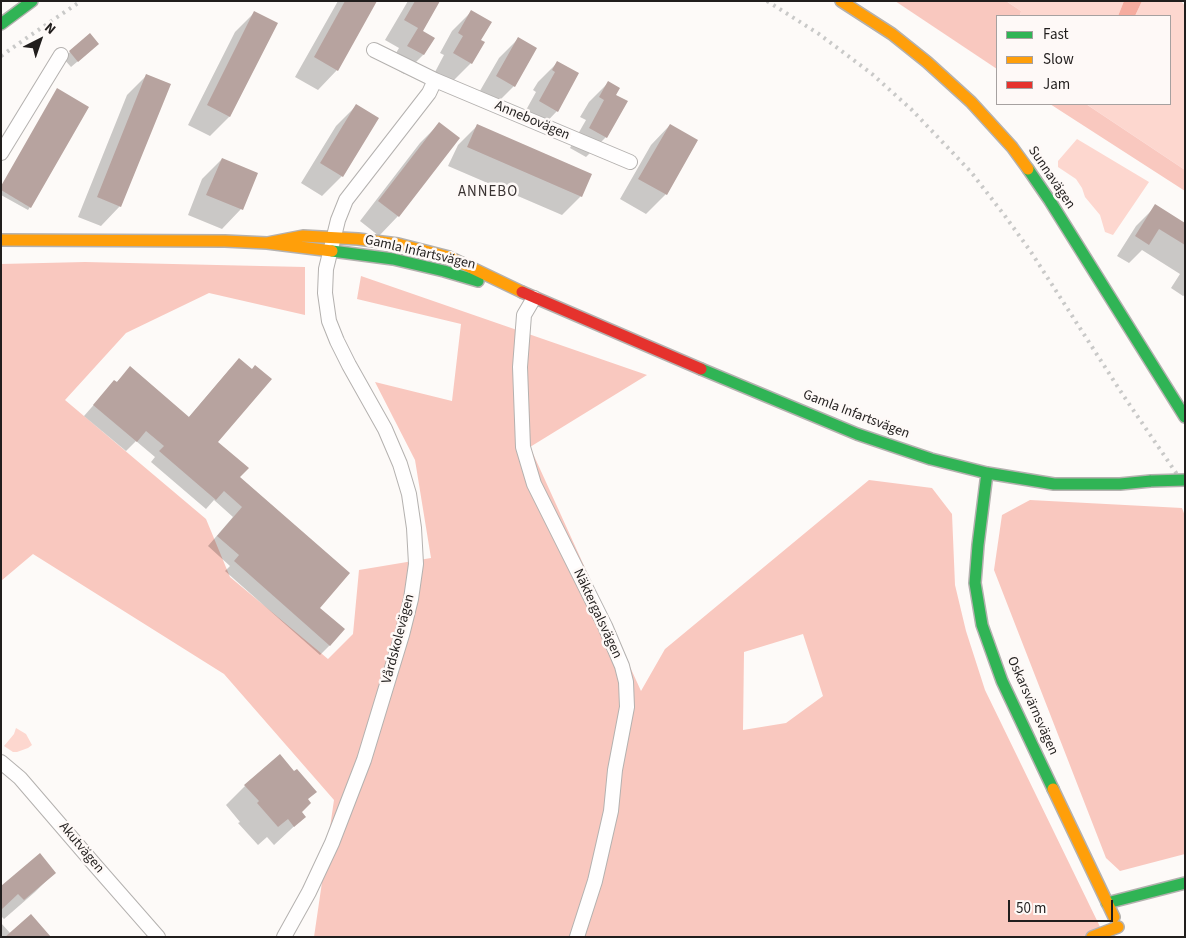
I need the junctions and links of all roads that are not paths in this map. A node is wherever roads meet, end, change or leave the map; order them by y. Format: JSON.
{"nodes":[{"id":1,"x":32,"y":1,"type":"edge"},
{"id":2,"x":841,"y":1,"type":"edge"},
{"id":3,"x":1,"y":24,"type":"edge"},
{"id":4,"x":374,"y":50,"type":"dead end"},
{"id":5,"x":61,"y":55,"type":"dead end"},
{"id":6,"x":435,"y":80,"type":"junction"},
{"id":7,"x":1,"y":153,"type":"edge"},
{"id":8,"x":630,"y":162,"type":"dead end"},
{"id":9,"x":334,"y":237,"type":"junction"},
{"id":10,"x":1,"y":240,"type":"edge"},
{"id":11,"x":267,"y":243,"type":"junction"},
{"id":12,"x":330,"y":251,"type":"junction"},
{"id":13,"x":534,"y":298,"type":"junction"},
{"id":14,"x":1185,"y":417,"type":"edge"},
{"id":15,"x":987,"y":473,"type":"junction"},
{"id":16,"x":1185,"y":480,"type":"edge"},
{"id":17,"x":1,"y":762,"type":"edge"},
{"id":18,"x":1185,"y":883,"type":"edge"},
{"id":19,"x":1108,"y":903,"type":"junction"},
{"id":20,"x":1120,"y":932,"type":"edge"},
{"id":21,"x":158,"y":937,"type":"edge"},
{"id":22,"x":284,"y":937,"type":"edge"},
{"id":23,"x":577,"y":937,"type":"edge"},
{"id":24,"x":1092,"y":937,"type":"edge"}],
"edges":[{"from":1,"to":3,"type":"main road"},
{"from":2,"to":14,"type":"main road","name":"Sunnavägen"},
{"from":4,"to":6,"type":"street","name":"Annebovägen"},
{"from":5,"to":7,"type":"street"},
{"from":6,"to":8,"type":"street","name":"Annebovägen"},
{"from":6,"to":9,"type":"street"},
{"from":9,"to":11,"type":"main road","name":"Gamla Infartsvägen"},
{"from":9,"to":12,"type":"street"},
{"from":9,"to":13,"type":"main road","name":"Gamla Infartsvägen"},
{"from":10,"to":11,"type":"main road","name":"Gamla Infartsvägen"},
{"from":11,"to":12,"type":"main road","name":"Gamla Infartsvägen"},
{"from":12,"to":13,"type":"main road","name":"Gamla Infartsvägen"},
{"from":12,"to":22,"type":"street","name":"Vårdskolevägen"},
{"from":13,"to":15,"type":"main road","name":"Gamla Infartsvägen"},
{"from":13,"to":23,"type":"street","name":"Näktergalsvägen"},
{"from":15,"to":16,"type":"main road","name":"Gamla Infartsvägen","bridge":true},
{"from":15,"to":19,"type":"main road","name":"Oskarsvärnsvägen"},
{"from":17,"to":21,"type":"street","name":"Akutvägen"},
{"from":18,"to":19,"type":"main road"},
{"from":19,"to":20,"type":"main road","name":"Oskarsvärnsvägen"},
{"from":20,"to":24,"type":"main road"}]}
